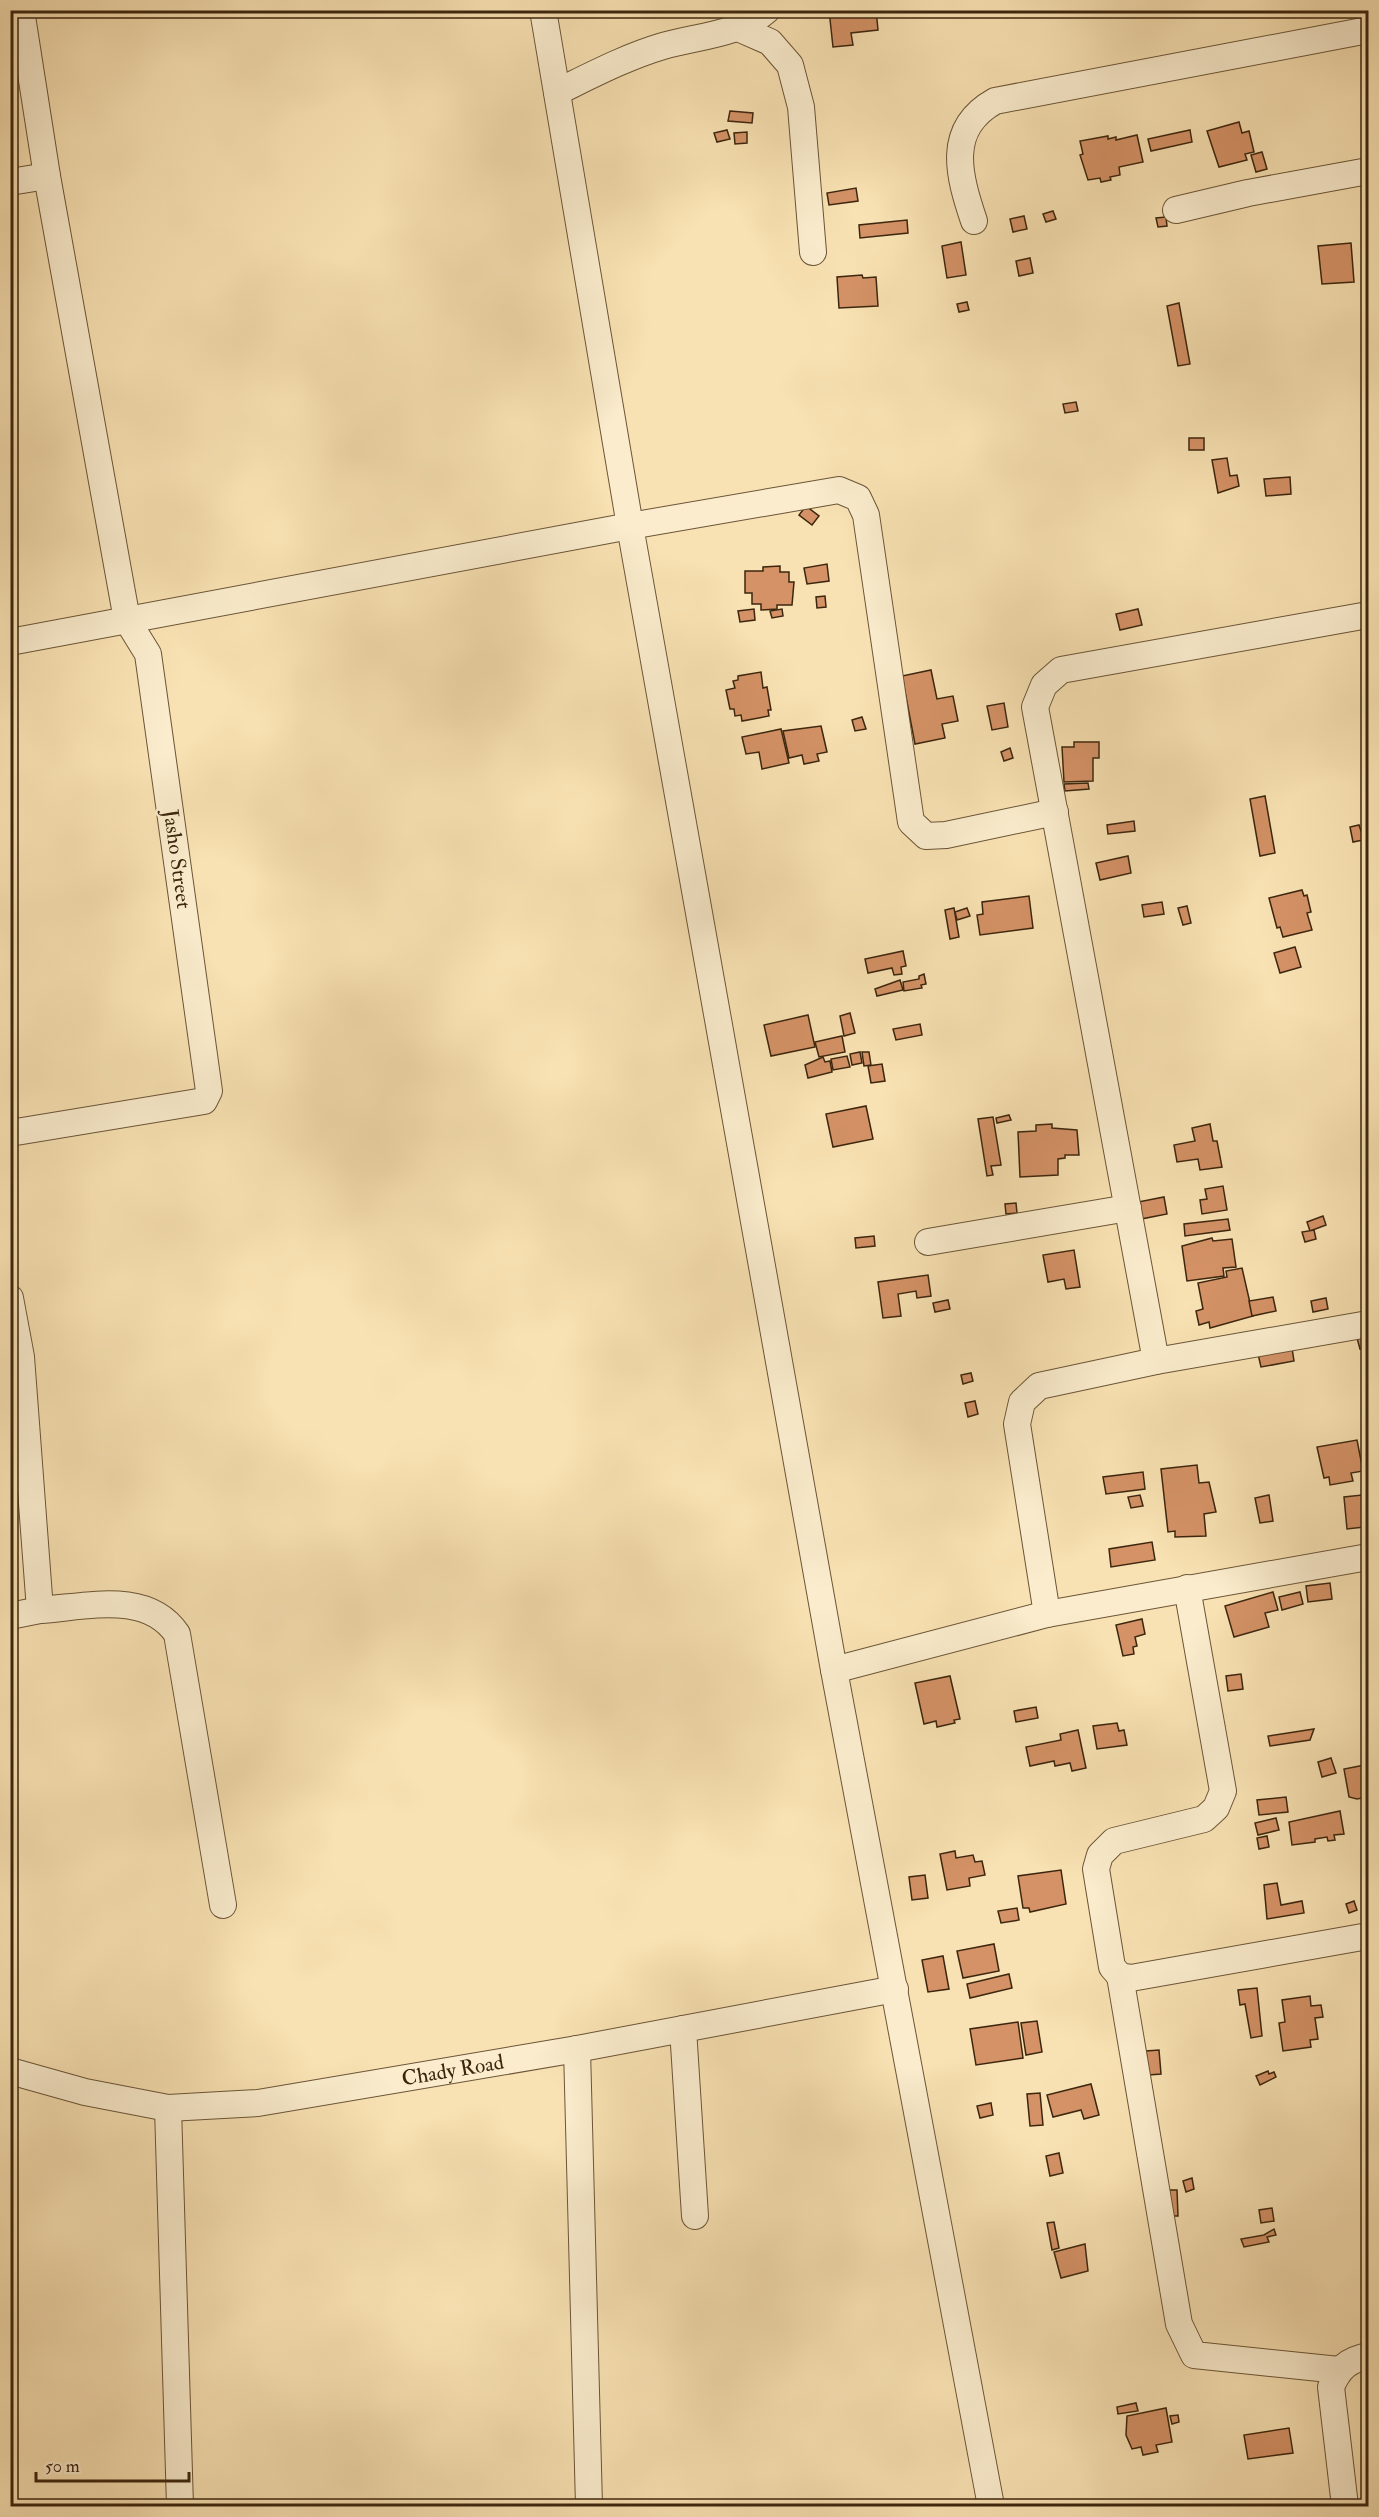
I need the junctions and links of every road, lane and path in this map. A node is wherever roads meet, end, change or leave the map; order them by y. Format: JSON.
{"nodes":[{"id":1,"x":21,"y":10,"type":"edge"},
{"id":2,"x":543,"y":10,"type":"edge"},
{"id":3,"x":767,"y":10,"type":"edge"},
{"id":4,"x":738,"y":28,"type":"junction"},
{"id":5,"x":1368,"y":30,"type":"edge"},
{"id":6,"x":557,"y":92,"type":"junction"},
{"id":7,"x":1368,"y":171,"type":"edge"},
{"id":8,"x":47,"y":176,"type":"junction"},
{"id":9,"x":10,"y":182,"type":"edge"},
{"id":10,"x":1176,"y":210,"type":"dead end"},
{"id":11,"x":974,"y":221,"type":"dead end"},
{"id":12,"x":813,"y":252,"type":"dead end"},
{"id":13,"x":630,"y":526,"type":"junction"},
{"id":14,"x":1368,"y":615,"type":"edge"},
{"id":15,"x":128,"y":620,"type":"junction"},
{"id":16,"x":10,"y":642,"type":"edge"},
{"id":17,"x":1055,"y":812,"type":"junction"},
{"id":18,"x":10,"y":1133,"type":"edge"},
{"id":19,"x":1128,"y":1208,"type":"junction"},
{"id":20,"x":928,"y":1242,"type":"dead end"},
{"id":21,"x":10,"y":1298,"type":"edge"},
{"id":22,"x":1368,"y":1324,"type":"edge"},
{"id":23,"x":1156,"y":1360,"type":"junction"},
{"id":24,"x":1368,"y":1557,"type":"edge"},
{"id":25,"x":1187,"y":1588,"type":"junction"},
{"id":26,"x":40,"y":1610,"type":"junction"},
{"id":27,"x":1047,"y":1614,"type":"junction"},
{"id":28,"x":10,"y":1616,"type":"edge"},
{"id":29,"x":834,"y":1670,"type":"junction"},
{"id":30,"x":223,"y":1905,"type":"dead end"},
{"id":31,"x":1368,"y":1936,"type":"edge"},
{"id":32,"x":1120,"y":1976,"type":"junction"},
{"id":33,"x":895,"y":1989,"type":"junction"},
{"id":34,"x":683,"y":2029,"type":"junction"},
{"id":35,"x":577,"y":2049,"type":"junction"},
{"id":36,"x":10,"y":2071,"type":"edge"},
{"id":37,"x":168,"y":2108,"type":"junction"},
{"id":38,"x":695,"y":2216,"type":"dead end"},
{"id":39,"x":1368,"y":2356,"type":"edge"},
{"id":40,"x":1339,"y":2370,"type":"junction"},
{"id":41,"x":180,"y":2506,"type":"edge"},
{"id":42,"x":589,"y":2506,"type":"edge"},
{"id":43,"x":991,"y":2506,"type":"edge"},
{"id":44,"x":1345,"y":2506,"type":"edge"}],
"edges":[{"from":1,"to":8,"type":"street"},
{"from":2,"to":6,"type":"street"},
{"from":3,"to":4,"type":"street"},
{"from":4,"to":6,"type":"street"},
{"from":4,"to":12,"type":"street"},
{"from":5,"to":11,"type":"street"},
{"from":6,"to":13,"type":"street"},
{"from":7,"to":10,"type":"street"},
{"from":8,"to":9,"type":"street"},
{"from":8,"to":15,"type":"street"},
{"from":13,"to":15,"type":"street"},
{"from":13,"to":17,"type":"street"},
{"from":13,"to":29,"type":"street"},
{"from":14,"to":17,"type":"street"},
{"from":15,"to":16,"type":"street"},
{"from":15,"to":18,"type":"street","name":"Jasho Street"},
{"from":17,"to":19,"type":"street"},
{"from":19,"to":20,"type":"street"},
{"from":19,"to":23,"type":"street"},
{"from":21,"to":26,"type":"street"},
{"from":22,"to":23,"type":"street"},
{"from":23,"to":27,"type":"street"},
{"from":24,"to":25,"type":"street"},
{"from":25,"to":27,"type":"street"},
{"from":25,"to":32,"type":"street"},
{"from":26,"to":28,"type":"street"},
{"from":26,"to":30,"type":"street"},
{"from":27,"to":29,"type":"street"},
{"from":29,"to":33,"type":"street"},
{"from":31,"to":32,"type":"street"},
{"from":32,"to":40,"type":"street"},
{"from":33,"to":34,"type":"street","name":"Chady Road"},
{"from":33,"to":43,"type":"street"},
{"from":34,"to":35,"type":"street","name":"Chady Road"},
{"from":34,"to":38,"type":"street"},
{"from":35,"to":37,"type":"street","name":"Chady Road"},
{"from":35,"to":42,"type":"street"},
{"from":36,"to":37,"type":"street","name":"Chady Road"},
{"from":37,"to":41,"type":"street"},
{"from":39,"to":40,"type":"street"},
{"from":40,"to":44,"type":"street"}]}
